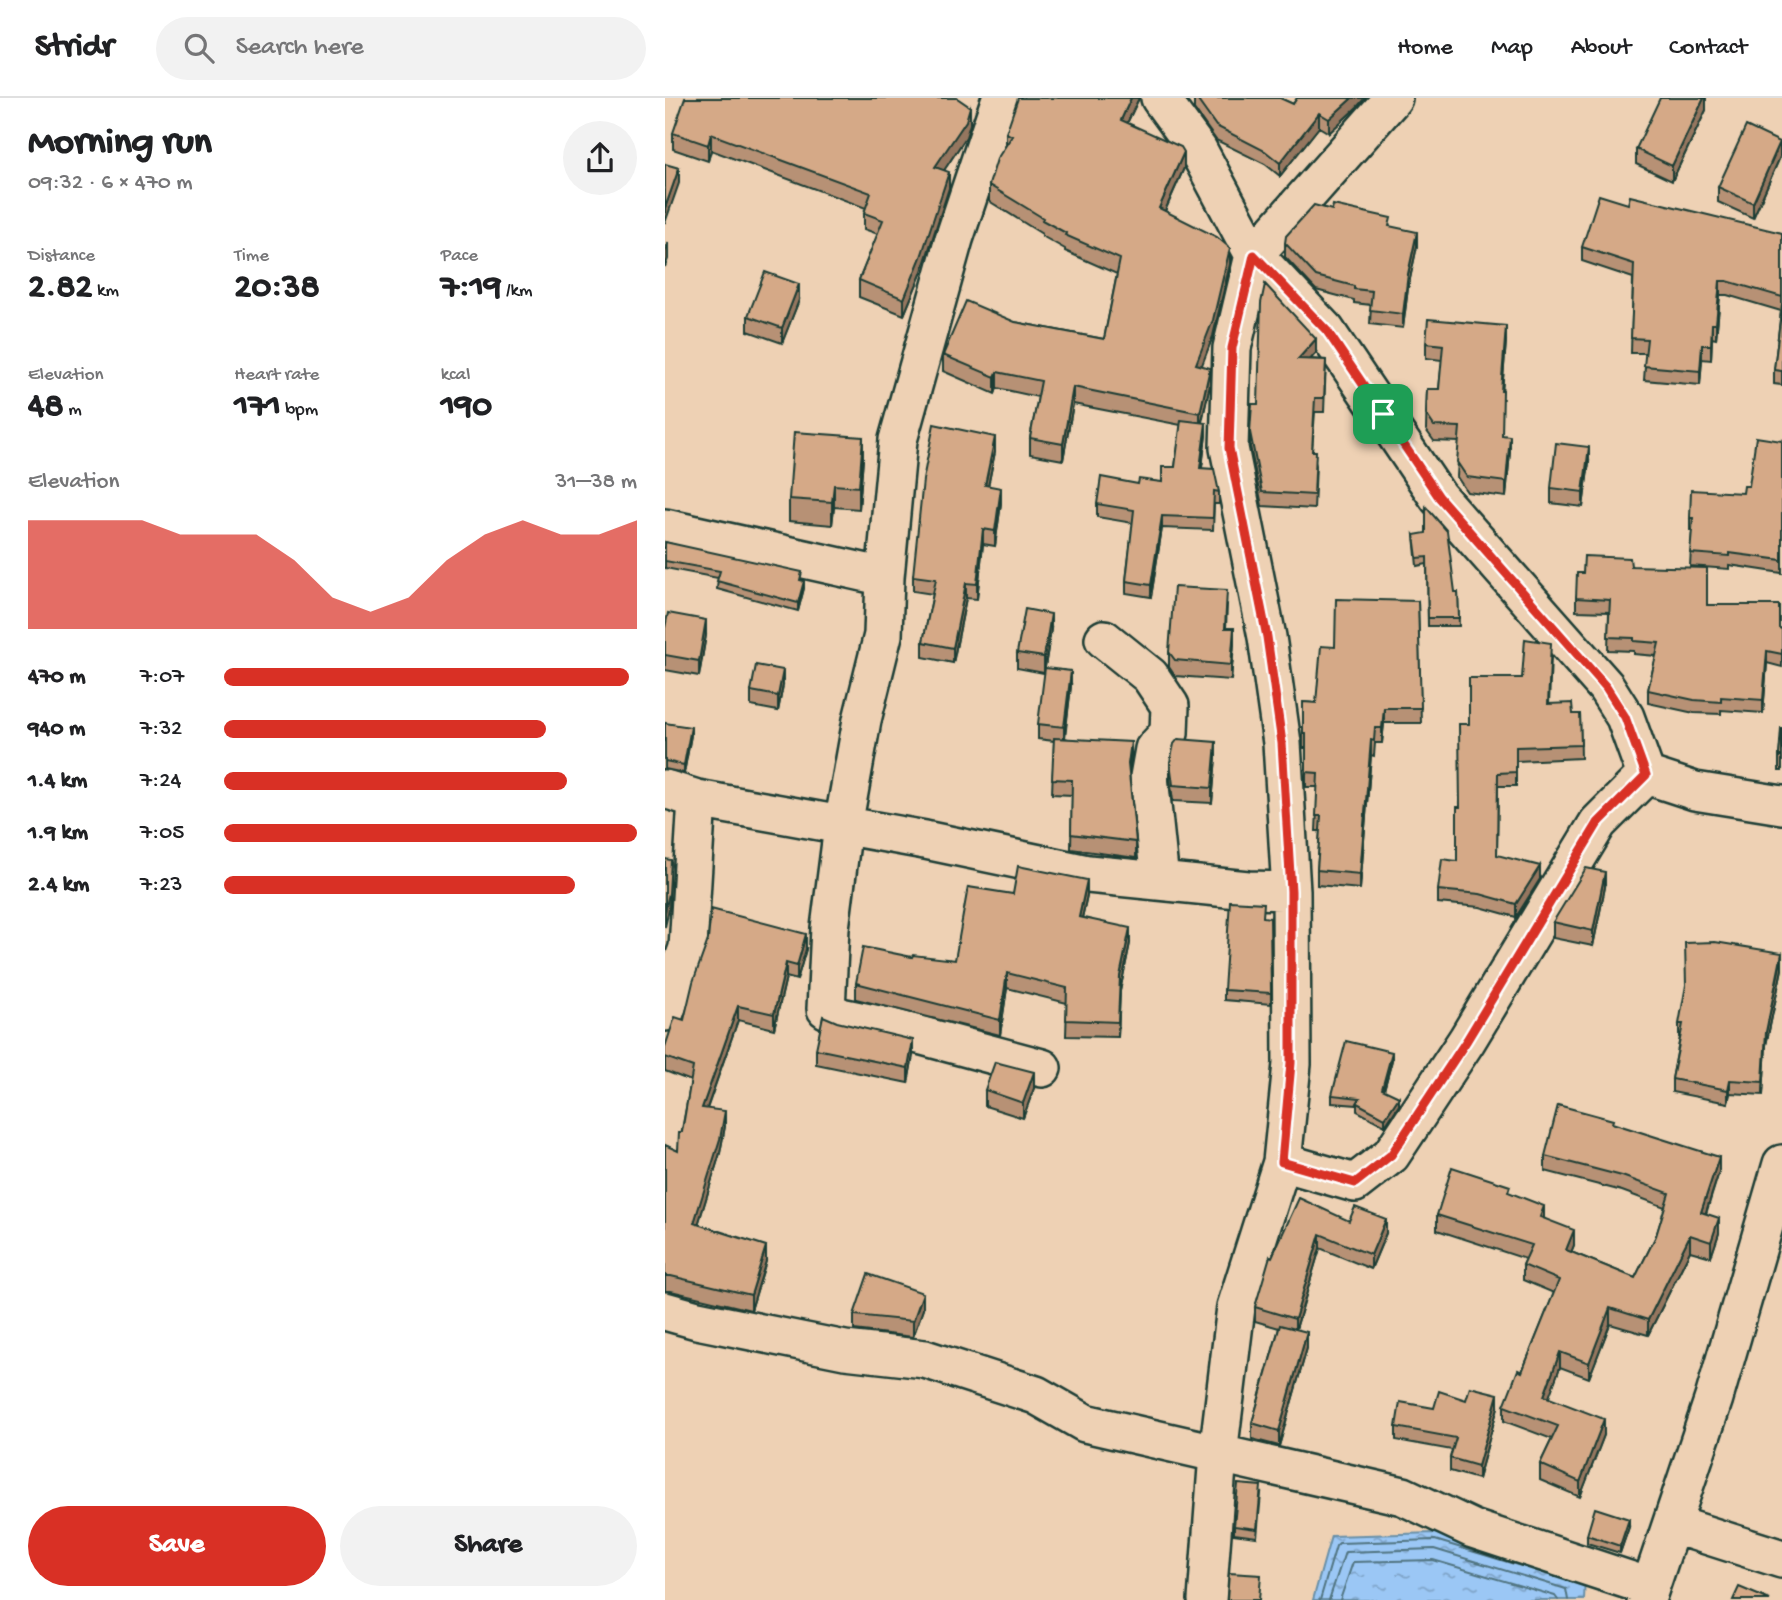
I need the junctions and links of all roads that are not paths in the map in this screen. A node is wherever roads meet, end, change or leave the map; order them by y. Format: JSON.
{"nodes":[{"id":1,"x":1001,"y":98,"type":"edge"},
{"id":2,"x":1160,"y":98,"type":"edge"},
{"id":3,"x":1393,"y":98,"type":"edge"},
{"id":4,"x":1254,"y":255,"type":"junction"},
{"id":5,"x":665,"y":528,"type":"edge"},
{"id":6,"x":885,"y":577,"type":"junction"},
{"id":7,"x":1104,"y":639,"type":"dead end"},
{"id":8,"x":1646,"y":775,"type":"junction"},
{"id":9,"x":681,"y":794,"type":"edge"},
{"id":10,"x":1782,"y":804,"type":"edge"},
{"id":11,"x":843,"y":827,"type":"junction"},
{"id":12,"x":1160,"y":881,"type":"junction"},
{"id":13,"x":1291,"y":891,"type":"junction"},
{"id":14,"x":665,"y":1012,"type":"edge"},
{"id":15,"x":1042,"y":1068,"type":"dead end"},
{"id":16,"x":1282,"y":1162,"type":"junction"},
{"id":17,"x":1782,"y":1164,"type":"edge"},
{"id":18,"x":665,"y":1311,"type":"edge"},
{"id":19,"x":1218,"y":1454,"type":"junction"},
{"id":20,"x":1672,"y":1524,"type":"junction"},
{"id":21,"x":1782,"y":1559,"type":"edge"},
{"id":22,"x":1648,"y":1593,"type":"edge"},
{"id":23,"x":1207,"y":1600,"type":"edge"}],
"edges":[{"from":1,"to":6,"type":"street"},
{"from":2,"to":4,"type":"street"},
{"from":3,"to":4,"type":"street"},
{"from":4,"to":8,"type":"street"},
{"from":4,"to":13,"type":"street"},
{"from":5,"to":6,"type":"street"},
{"from":6,"to":11,"type":"street"},
{"from":7,"to":12,"type":"street"},
{"from":8,"to":10,"type":"street"},
{"from":8,"to":16,"type":"street"},
{"from":9,"to":11,"type":"street"},
{"from":9,"to":14,"type":"street"},
{"from":11,"to":12,"type":"street"},
{"from":11,"to":15,"type":"street"},
{"from":12,"to":13,"type":"street"},
{"from":13,"to":16,"type":"street"},
{"from":16,"to":19,"type":"street"},
{"from":17,"to":20,"type":"street"},
{"from":18,"to":19,"type":"street"},
{"from":19,"to":22,"type":"street"},
{"from":19,"to":23,"type":"street"},
{"from":20,"to":21,"type":"street"},
{"from":20,"to":22,"type":"street"}]}
